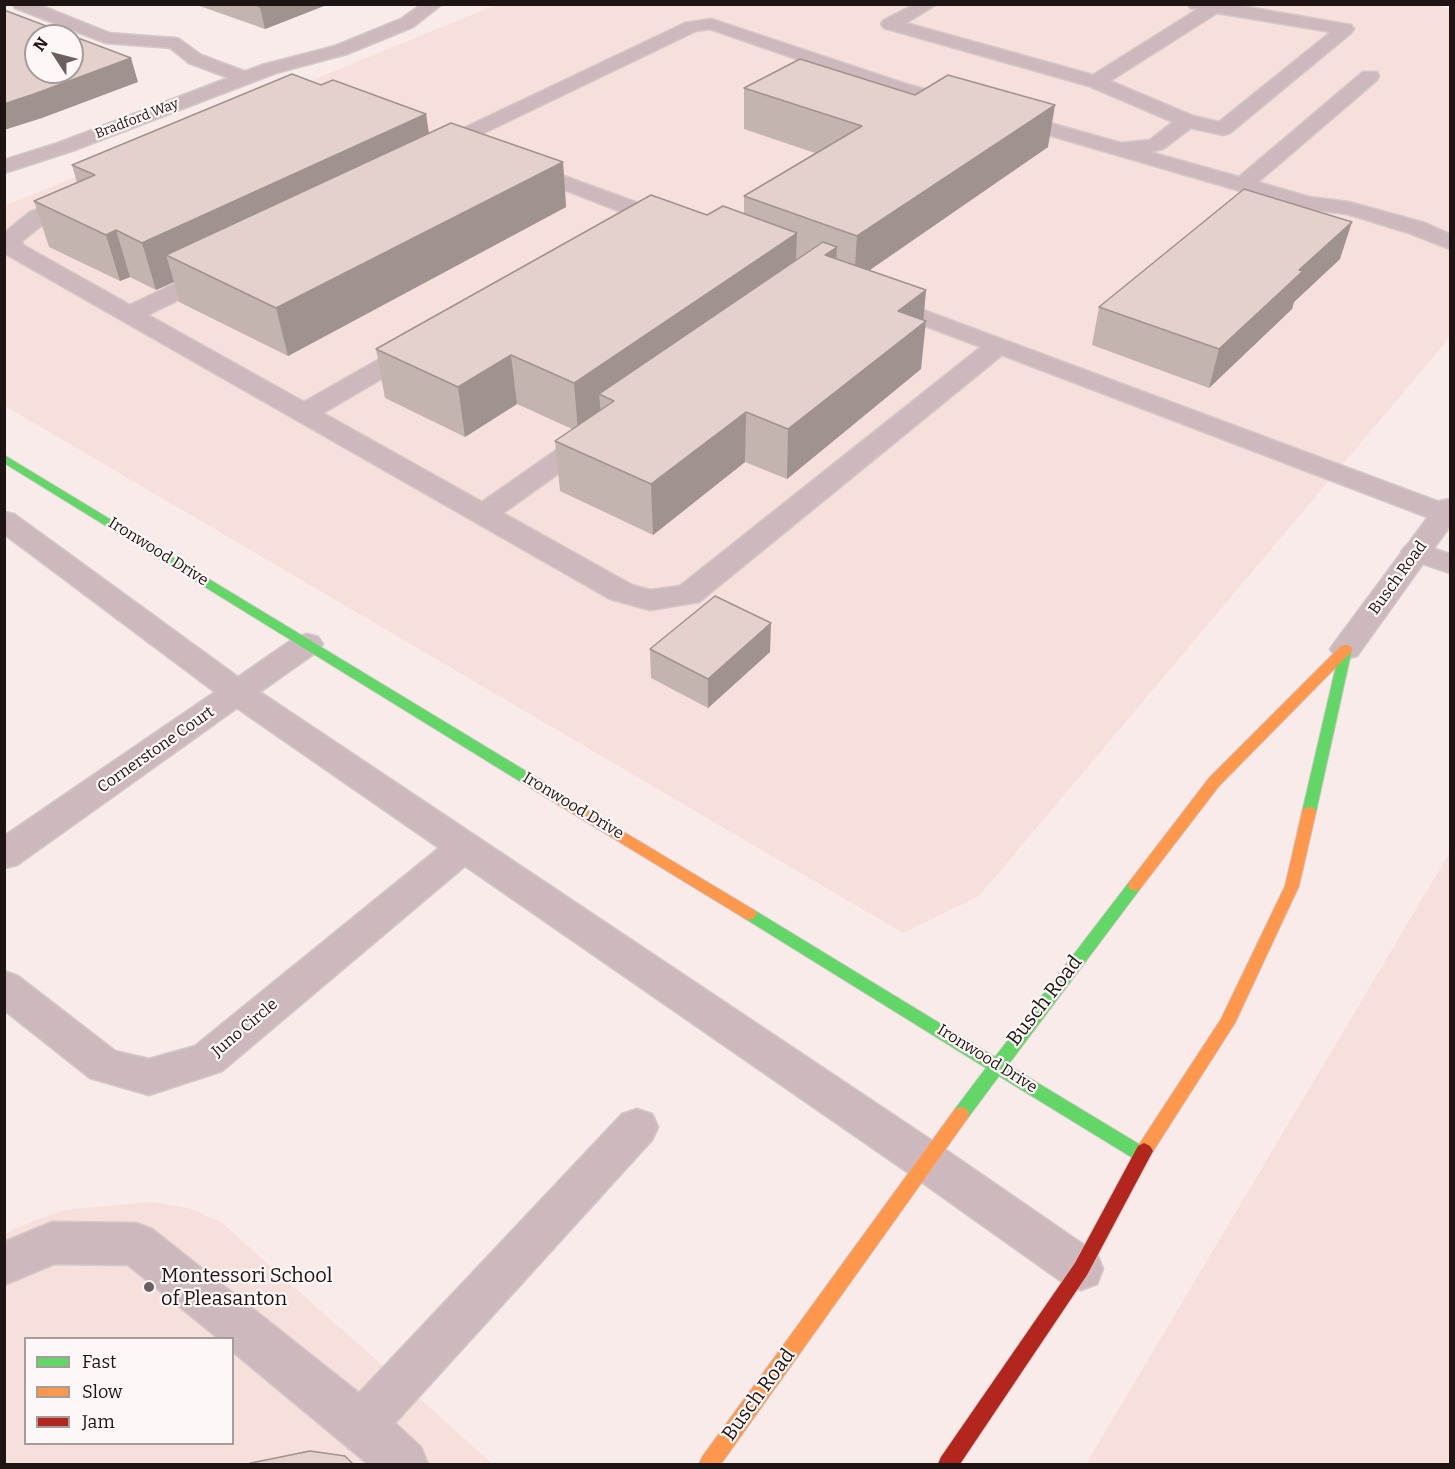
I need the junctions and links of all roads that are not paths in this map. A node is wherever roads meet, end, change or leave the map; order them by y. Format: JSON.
{"nodes":[{"id":1,"x":21,"y":4,"type":"edge"},
{"id":2,"x":434,"y":4,"type":"edge"},
{"id":3,"x":929,"y":4,"type":"edge"},
{"id":4,"x":1204,"y":6,"type":"edge"},
{"id":5,"x":383,"y":14,"type":"dead end"},
{"id":6,"x":269,"y":69,"type":"junction"},
{"id":7,"x":1370,"y":76,"type":"dead end"},
{"id":8,"x":245,"y":78,"type":"junction"},
{"id":9,"x":1096,"y":82,"type":"junction"},
{"id":10,"x":1187,"y":121,"type":"junction"},
{"id":11,"x":432,"y":132,"type":"edge"},
{"id":12,"x":1120,"y":149,"type":"junction"},
{"id":13,"x":474,"y":152,"type":"junction"},
{"id":14,"x":4,"y":167,"type":"edge"},
{"id":15,"x":1244,"y":184,"type":"junction"},
{"id":16,"x":103,"y":189,"type":"edge"},
{"id":17,"x":648,"y":214,"type":"junction"},
{"id":18,"x":689,"y":230,"type":"edge"},
{"id":19,"x":617,"y":231,"type":"edge"},
{"id":20,"x":1450,"y":244,"type":"edge"},
{"id":21,"x":237,"y":262,"type":"edge"},
{"id":22,"x":866,"y":296,"type":"edge"},
{"id":23,"x":130,"y":314,"type":"junction"},
{"id":24,"x":436,"y":337,"type":"edge"},
{"id":25,"x":998,"y":346,"type":"junction"},
{"id":26,"x":304,"y":413,"type":"junction"},
{"id":27,"x":617,"y":420,"type":"edge"},
{"id":28,"x":4,"y":458,"type":"edge"},
{"id":29,"x":1448,"y":511,"type":"edge"},
{"id":30,"x":483,"y":514,"type":"junction"},
{"id":31,"x":4,"y":520,"type":"edge"},
{"id":32,"x":1416,"y":552,"type":"junction"},
{"id":33,"x":1450,"y":564,"type":"edge"},
{"id":34,"x":307,"y":644,"type":"junction"},
{"id":35,"x":1346,"y":649,"type":"junction"},
{"id":36,"x":238,"y":693,"type":"junction"},
{"id":37,"x":464,"y":847,"type":"junction"},
{"id":38,"x":4,"y":855,"type":"edge"},
{"id":39,"x":4,"y":987,"type":"edge"},
{"id":40,"x":996,"y":1065,"type":"junction"},
{"id":41,"x":636,"y":1127,"type":"dead end"},
{"id":42,"x":1141,"y":1155,"type":"junction"},
{"id":43,"x":928,"y":1162,"type":"junction"},
{"id":44,"x":4,"y":1264,"type":"edge"},
{"id":45,"x":1081,"y":1269,"type":"junction"},
{"id":46,"x":361,"y":1425,"type":"junction"},
{"id":47,"x":404,"y":1464,"type":"edge"},
{"id":48,"x":709,"y":1464,"type":"edge"},
{"id":49,"x":948,"y":1464,"type":"edge"}],
"edges":[{"from":1,"to":8,"type":"street"},
{"from":2,"to":6,"type":"street","name":"Bradford Way"},
{"from":3,"to":9,"type":"street"},
{"from":4,"to":9,"type":"street"},
{"from":4,"to":10,"type":"street"},
{"from":5,"to":6,"type":"street","name":"Bradford Way"},
{"from":6,"to":8,"type":"street","name":"Bradford Way"},
{"from":7,"to":15,"type":"street"},
{"from":8,"to":14,"type":"street","name":"Bradford Way"},
{"from":9,"to":10,"type":"street"},
{"from":10,"to":12,"type":"street"},
{"from":11,"to":13,"type":"street"},
{"from":12,"to":13,"type":"street"},
{"from":12,"to":15,"type":"street"},
{"from":13,"to":17,"type":"street"},
{"from":15,"to":20,"type":"street"},
{"from":16,"to":23,"type":"street"},
{"from":17,"to":18,"type":"street"},
{"from":17,"to":19,"type":"street"},
{"from":21,"to":23,"type":"street"},
{"from":22,"to":25,"type":"street"},
{"from":23,"to":26,"type":"street"},
{"from":24,"to":26,"type":"street"},
{"from":25,"to":29,"type":"street"},
{"from":25,"to":30,"type":"street"},
{"from":26,"to":30,"type":"street"},
{"from":27,"to":30,"type":"street"},
{"from":28,"to":34,"type":"street","name":"Ironwood Drive"},
{"from":29,"to":32,"type":"street","name":"Busch Road"},
{"from":31,"to":36,"type":"street"},
{"from":32,"to":33,"type":"street"},
{"from":32,"to":35,"type":"street","name":"Busch Road"},
{"from":34,"to":36,"type":"street","name":"Cornerstone Court"},
{"from":34,"to":40,"type":"street","name":"Ironwood Drive"},
{"from":35,"to":40,"type":"street","name":"Busch Road"},
{"from":35,"to":42,"type":"street","name":"Busch Road"},
{"from":36,"to":37,"type":"street"},
{"from":36,"to":38,"type":"street","name":"Cornerstone Court"},
{"from":37,"to":39,"type":"street","name":"Juno Circle"},
{"from":37,"to":43,"type":"street"},
{"from":40,"to":42,"type":"street","name":"Ironwood Drive"},
{"from":40,"to":43,"type":"street","name":"Busch Road"},
{"from":41,"to":46,"type":"street"},
{"from":42,"to":45,"type":"street","name":"Busch Road"},
{"from":43,"to":45,"type":"street"},
{"from":43,"to":48,"type":"street","name":"Busch Road"},
{"from":44,"to":46,"type":"street"},
{"from":45,"to":49,"type":"street","name":"Busch Road"},
{"from":46,"to":47,"type":"street"}]}
